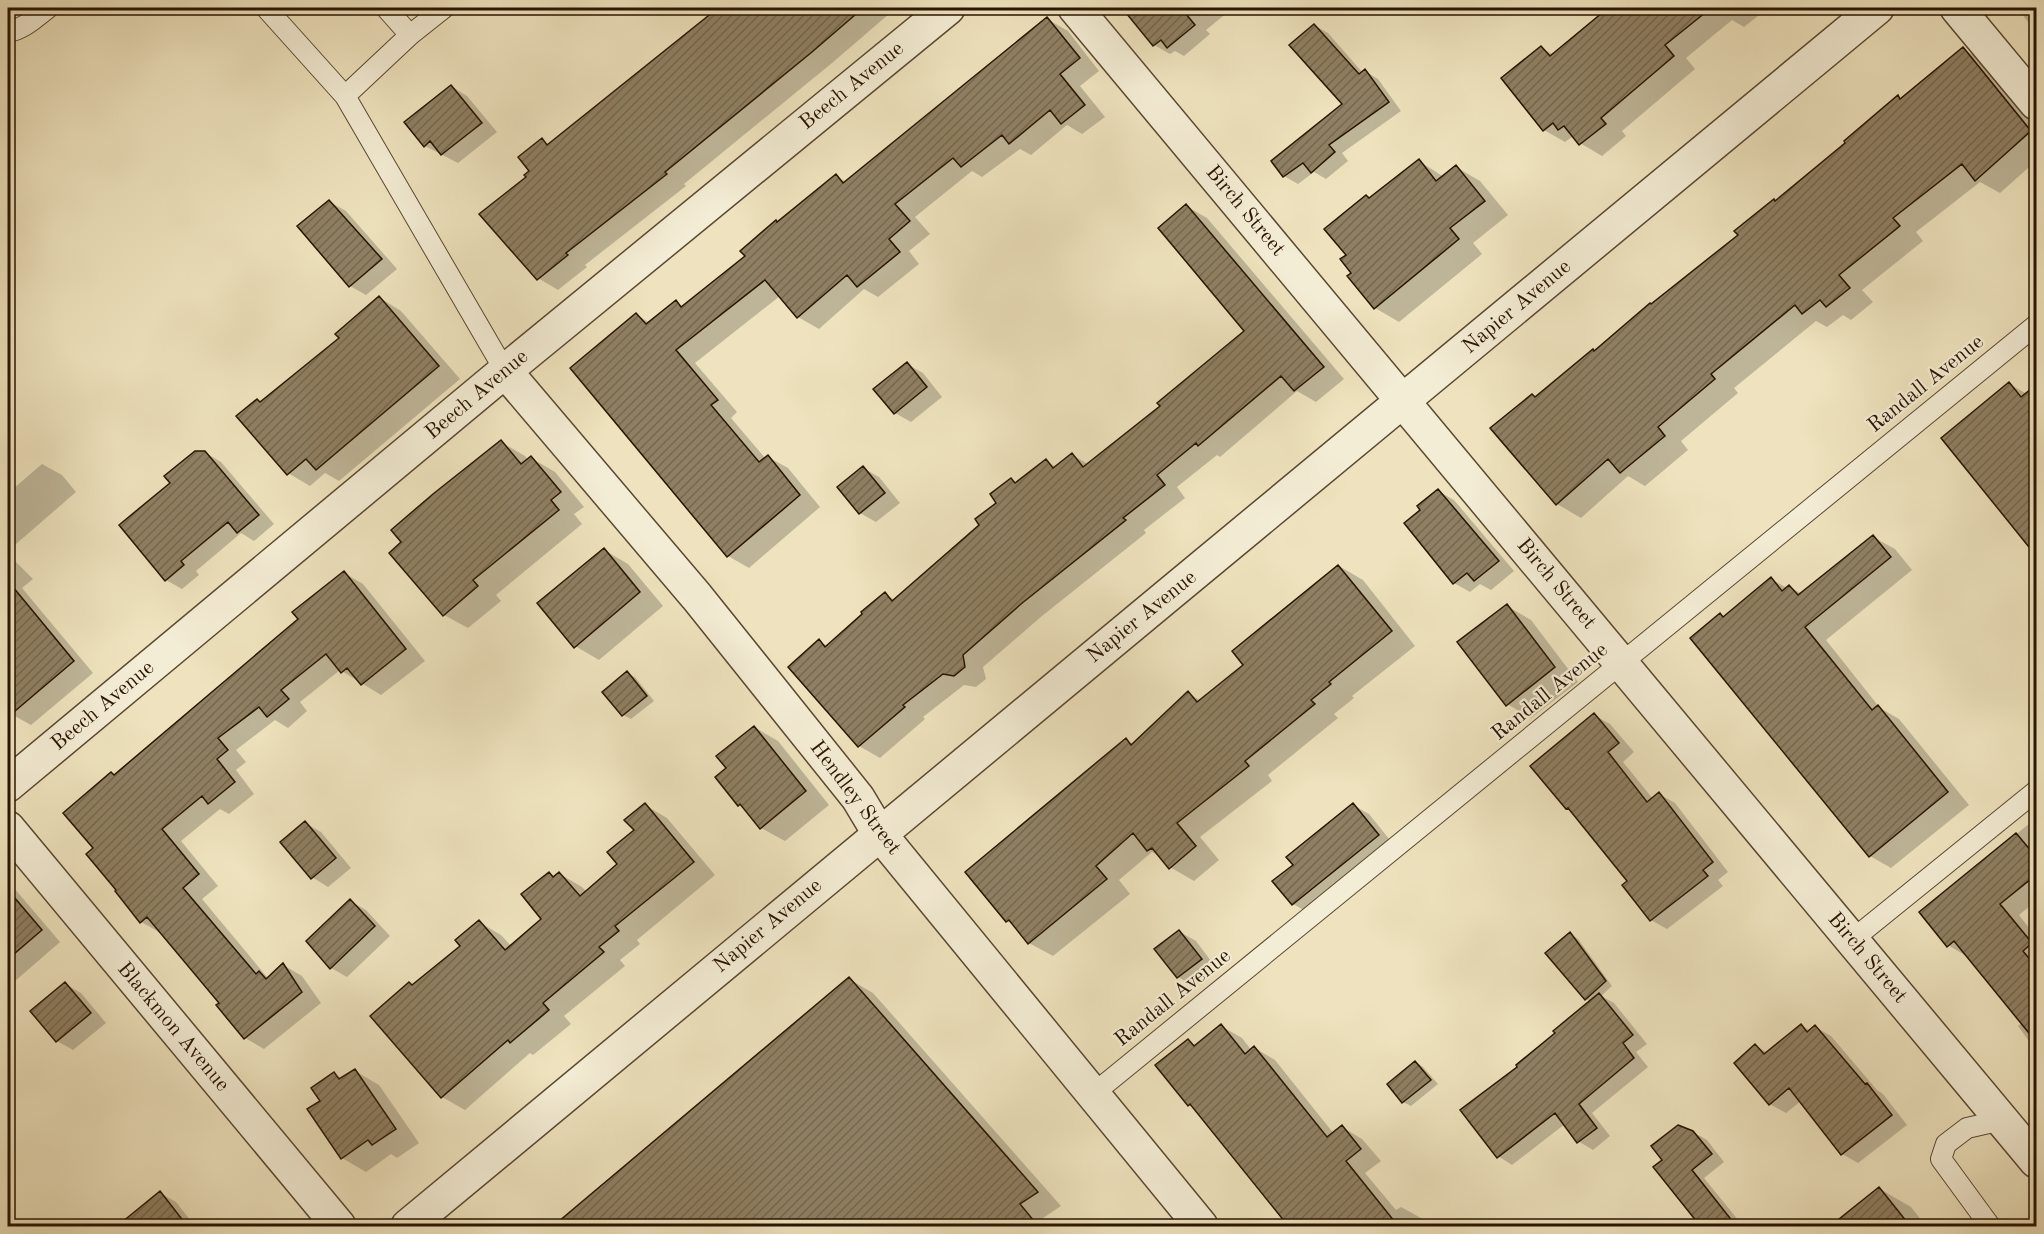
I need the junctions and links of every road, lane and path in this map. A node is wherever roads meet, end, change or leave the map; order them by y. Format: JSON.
{"nodes":[{"id":1,"x":48,"y":8,"type":"edge"},
{"id":2,"x":266,"y":8,"type":"edge"},
{"id":3,"x":386,"y":8,"type":"edge"},
{"id":4,"x":444,"y":8,"type":"edge"},
{"id":5,"x":948,"y":8,"type":"edge"},
{"id":6,"x":1075,"y":8,"type":"edge"},
{"id":7,"x":1877,"y":8,"type":"edge"},
{"id":8,"x":1957,"y":8,"type":"edge"},
{"id":9,"x":8,"y":32,"type":"edge"},
{"id":10,"x":410,"y":35,"type":"junction"},
{"id":11,"x":345,"y":96,"type":"junction"},
{"id":12,"x":2037,"y":103,"type":"edge"},
{"id":13,"x":2037,"y":325,"type":"edge"},
{"id":14,"x":505,"y":372,"type":"junction"},
{"id":15,"x":1404,"y":401,"type":"junction"},
{"id":16,"x":1623,"y":664,"type":"junction"},
{"id":17,"x":8,"y":785,"type":"edge"},
{"id":18,"x":2037,"y":791,"type":"edge"},
{"id":19,"x":8,"y":828,"type":"edge"},
{"id":20,"x":879,"y":833,"type":"junction"},
{"id":21,"x":1852,"y":940,"type":"junction"},
{"id":22,"x":1093,"y":1094,"type":"junction"},
{"id":23,"x":2002,"y":1120,"type":"junction"},
{"id":24,"x":2037,"y":1161,"type":"edge"},
{"id":25,"x":339,"y":1227,"type":"edge"},
{"id":26,"x":408,"y":1227,"type":"edge"},
{"id":27,"x":1201,"y":1227,"type":"edge"},
{"id":28,"x":1989,"y":1227,"type":"edge"}],
"edges":[{"from":1,"to":9,"type":"lane"},
{"from":2,"to":11,"type":"lane"},
{"from":3,"to":10,"type":"lane"},
{"from":4,"to":10,"type":"lane"},
{"from":5,"to":14,"type":"street","name":"Beech Avenue"},
{"from":6,"to":15,"type":"street","name":"Birch Street"},
{"from":7,"to":15,"type":"street","name":"Napier Avenue"},
{"from":8,"to":12,"type":"street"},
{"from":10,"to":11,"type":"lane"},
{"from":11,"to":14,"type":"lane"},
{"from":13,"to":16,"type":"lane","name":"Randall Avenue"},
{"from":14,"to":17,"type":"street","name":"Beech Avenue"},
{"from":14,"to":20,"type":"street","name":"Hendley Street"},
{"from":15,"to":16,"type":"street","name":"Birch Street"},
{"from":15,"to":20,"type":"street","name":"Napier Avenue"},
{"from":16,"to":21,"type":"street","name":"Birch Street"},
{"from":16,"to":22,"type":"lane","name":"Randall Avenue"},
{"from":18,"to":21,"type":"lane"},
{"from":19,"to":25,"type":"street","name":"Blackmon Avenue"},
{"from":20,"to":22,"type":"street","name":"Hendley Street"},
{"from":20,"to":26,"type":"street","name":"Napier Avenue"},
{"from":21,"to":23,"type":"street","name":"Birch Street"},
{"from":22,"to":27,"type":"street","name":"Hendley Street"},
{"from":23,"to":24,"type":"street","name":"Birch Street"},
{"from":23,"to":28,"type":"lane"}]}
